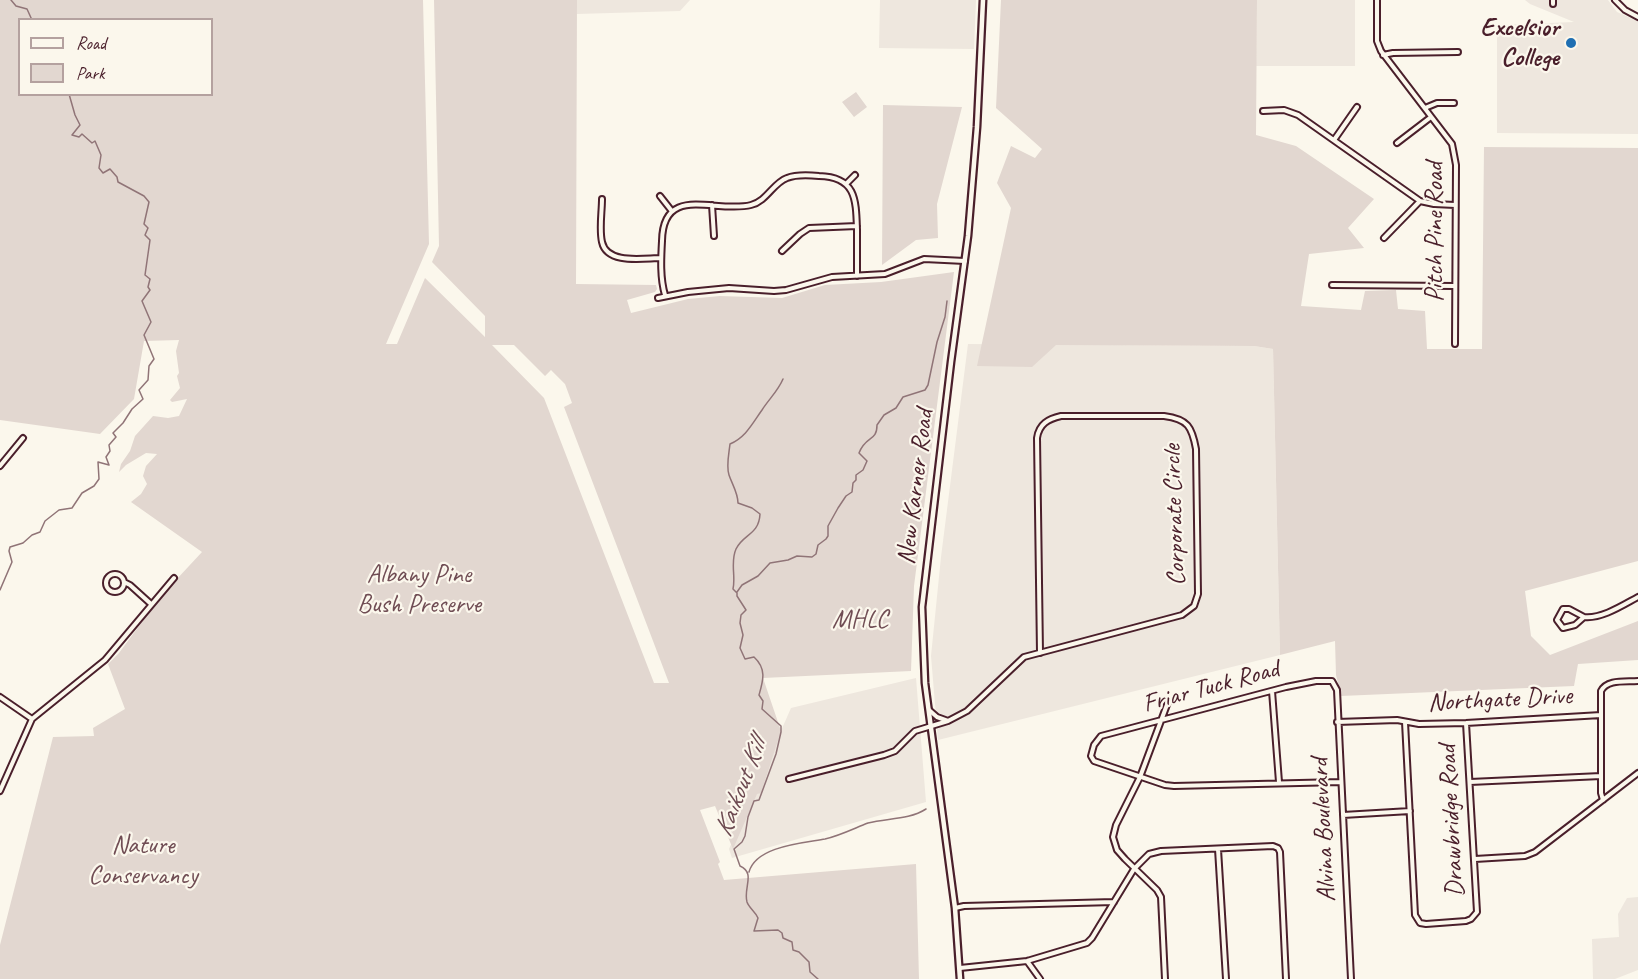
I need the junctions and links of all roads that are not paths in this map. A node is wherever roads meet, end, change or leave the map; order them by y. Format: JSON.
{"nodes":[{"id":1,"x":983,"y":0,"type":"edge"},
{"id":2,"x":1377,"y":0,"type":"edge"},
{"id":3,"x":1615,"y":0,"type":"edge"},
{"id":4,"x":1638,"y":17,"type":"edge"},
{"id":5,"x":1458,"y":52,"type":"dead end"},
{"id":6,"x":1383,"y":55,"type":"junction"},
{"id":7,"x":1454,"y":103,"type":"dead end"},
{"id":8,"x":1356,"y":106,"type":"dead end"},
{"id":9,"x":1425,"y":108,"type":"junction"},
{"id":10,"x":1263,"y":111,"type":"dead end"},
{"id":11,"x":1431,"y":117,"type":"junction"},
{"id":12,"x":1334,"y":140,"type":"junction"},
{"id":13,"x":1397,"y":143,"type":"dead end"},
{"id":14,"x":855,"y":175,"type":"dead end"},
{"id":15,"x":846,"y":184,"type":"junction"},
{"id":16,"x":660,"y":196,"type":"dead end"},
{"id":17,"x":602,"y":199,"type":"dead end"},
{"id":18,"x":1420,"y":201,"type":"junction"},
{"id":19,"x":712,"y":205,"type":"junction"},
{"id":20,"x":1455,"y":205,"type":"junction"},
{"id":21,"x":671,"y":210,"type":"junction"},
{"id":22,"x":856,"y":226,"type":"junction"},
{"id":23,"x":714,"y":236,"type":"dead end"},
{"id":24,"x":1384,"y":238,"type":"dead end"},
{"id":25,"x":782,"y":251,"type":"dead end"},
{"id":26,"x":661,"y":258,"type":"junction"},
{"id":27,"x":965,"y":261,"type":"junction"},
{"id":28,"x":857,"y":276,"type":"junction"},
{"id":29,"x":1332,"y":285,"type":"dead end"},
{"id":30,"x":1455,"y":286,"type":"junction"},
{"id":31,"x":665,"y":295,"type":"junction"},
{"id":32,"x":658,"y":298,"type":"dead end"},
{"id":33,"x":1455,"y":344,"type":"dead end"},
{"id":34,"x":23,"y":438,"type":"dead end"},
{"id":35,"x":0,"y":466,"type":"edge"},
{"id":36,"x":174,"y":578,"type":"dead end"},
{"id":37,"x":124,"y":582,"type":"junction"},
{"id":38,"x":1638,"y":597,"type":"edge"},
{"id":39,"x":151,"y":604,"type":"junction"},
{"id":40,"x":1584,"y":617,"type":"junction"},
{"id":41,"x":1040,"y":653,"type":"junction"},
{"id":42,"x":1332,"y":681,"type":"joint"},
{"id":43,"x":1638,"y":681,"type":"edge"},
{"id":44,"x":1272,"y":691,"type":"junction"},
{"id":45,"x":0,"y":697,"type":"edge"},
{"id":46,"x":1168,"y":702,"type":"dead end"},
{"id":47,"x":928,"y":707,"type":"junction"},
{"id":48,"x":1601,"y":715,"type":"junction"},
{"id":49,"x":32,"y":719,"type":"junction"},
{"id":50,"x":1162,"y":720,"type":"junction"},
{"id":51,"x":948,"y":721,"type":"junction"},
{"id":52,"x":1337,"y":722,"type":"junction"},
{"id":53,"x":1406,"y":722,"type":"junction"},
{"id":54,"x":1466,"y":723,"type":"junction"},
{"id":55,"x":931,"y":727,"type":"junction"},
{"id":56,"x":1638,"y":773,"type":"edge"},
{"id":57,"x":1601,"y":776,"type":"junction"},
{"id":58,"x":1140,"y":777,"type":"junction"},
{"id":59,"x":789,"y":779,"type":"dead end"},
{"id":60,"x":1279,"y":782,"type":"junction"},
{"id":61,"x":1341,"y":782,"type":"junction"},
{"id":62,"x":1470,"y":782,"type":"junction"},
{"id":63,"x":0,"y":791,"type":"edge"},
{"id":64,"x":1603,"y":800,"type":"junction"},
{"id":65,"x":1410,"y":811,"type":"junction"},
{"id":66,"x":1343,"y":815,"type":"junction"},
{"id":67,"x":1218,"y":849,"type":"junction"},
{"id":68,"x":1475,"y":859,"type":"junction"},
{"id":69,"x":1134,"y":869,"type":"junction"},
{"id":70,"x":1114,"y":902,"type":"junction"},
{"id":71,"x":956,"y":908,"type":"junction"},
{"id":72,"x":1027,"y":962,"type":"junction"},
{"id":73,"x":960,"y":968,"type":"junction"},
{"id":74,"x":960,"y":979,"type":"edge"},
{"id":75,"x":1040,"y":979,"type":"edge"},
{"id":76,"x":1165,"y":979,"type":"edge"},
{"id":77,"x":1226,"y":979,"type":"edge"},
{"id":78,"x":1286,"y":979,"type":"edge"},
{"id":79,"x":1351,"y":979,"type":"edge"}],
"edges":[{"from":1,"to":27,"type":"main road","name":"New Karner Road"},
{"from":2,"to":6,"type":"street","name":"Pitch Pine Road"},
{"from":3,"to":4,"type":"street"},
{"from":5,"to":6,"type":"street"},
{"from":6,"to":9,"type":"street","name":"Pitch Pine Road"},
{"from":7,"to":9,"type":"street"},
{"from":8,"to":12,"type":"street"},
{"from":9,"to":11,"type":"street","name":"Pitch Pine Road"},
{"from":10,"to":12,"type":"street"},
{"from":11,"to":13,"type":"street"},
{"from":11,"to":20,"type":"street","name":"Pitch Pine Road"},
{"from":12,"to":18,"type":"street"},
{"from":14,"to":15,"type":"street"},
{"from":15,"to":19,"type":"street"},
{"from":15,"to":22,"type":"street"},
{"from":16,"to":21,"type":"street"},
{"from":17,"to":26,"type":"street"},
{"from":18,"to":20,"type":"street"},
{"from":18,"to":24,"type":"street"},
{"from":19,"to":21,"type":"street"},
{"from":19,"to":23,"type":"street"},
{"from":20,"to":30,"type":"street","name":"Pitch Pine Road"},
{"from":21,"to":26,"type":"street"},
{"from":22,"to":25,"type":"street"},
{"from":22,"to":28,"type":"street"},
{"from":26,"to":31,"type":"street"},
{"from":27,"to":28,"type":"street"},
{"from":27,"to":47,"type":"main road","name":"New Karner Road"},
{"from":28,"to":31,"type":"street"},
{"from":29,"to":30,"type":"street"},
{"from":30,"to":33,"type":"street","name":"Pitch Pine Road"},
{"from":31,"to":32,"type":"street"},
{"from":34,"to":35,"type":"street"},
{"from":36,"to":39,"type":"street"},
{"from":37,"to":37,"type":"street"},
{"from":37,"to":39,"type":"street"},
{"from":38,"to":40,"type":"street"},
{"from":39,"to":49,"type":"street"},
{"from":40,"to":40,"type":"street"},
{"from":41,"to":41,"type":"street","name":"Corporate Circle"},
{"from":41,"to":51,"type":"street","name":"Corporate Circle"},
{"from":42,"to":44,"type":"street","name":"Friar Tuck Road"},
{"from":42,"to":52,"type":"street","name":"Alvina Boulevard"},
{"from":43,"to":48,"type":"street","name":"Northgate Drive"},
{"from":44,"to":50,"type":"street","name":"Friar Tuck Road"},
{"from":44,"to":60,"type":"street"},
{"from":45,"to":49,"type":"street"},
{"from":46,"to":50,"type":"street"},
{"from":47,"to":51,"type":"street"},
{"from":47,"to":55,"type":"main road","name":"New Karner Road"},
{"from":48,"to":54,"type":"street","name":"Northgate Drive"},
{"from":48,"to":57,"type":"street"},
{"from":49,"to":63,"type":"street"},
{"from":50,"to":58,"type":"street"},
{"from":50,"to":58,"type":"street","name":"Friar Tuck Road"},
{"from":51,"to":55,"type":"street","name":"Corporate Circle"},
{"from":52,"to":53,"type":"street","name":"Northgate Drive"},
{"from":52,"to":61,"type":"street","name":"Alvina Boulevard"},
{"from":53,"to":54,"type":"street","name":"Northgate Drive"},
{"from":53,"to":65,"type":"street"},
{"from":54,"to":62,"type":"street","name":"Drawbridge Road"},
{"from":55,"to":59,"type":"street","name":"Corporate Circle"},
{"from":55,"to":71,"type":"main road","name":"New Karner Road"},
{"from":56,"to":64,"type":"street"},
{"from":57,"to":62,"type":"street"},
{"from":57,"to":64,"type":"street"},
{"from":58,"to":60,"type":"street"},
{"from":58,"to":69,"type":"street"},
{"from":60,"to":61,"type":"street"},
{"from":61,"to":66,"type":"street","name":"Alvina Boulevard"},
{"from":62,"to":68,"type":"street","name":"Drawbridge Road"},
{"from":64,"to":68,"type":"street"},
{"from":65,"to":66,"type":"street"},
{"from":65,"to":68,"type":"street","name":"Drawbridge Road"},
{"from":66,"to":79,"type":"street","name":"Alvina Boulevard"},
{"from":67,"to":69,"type":"street"},
{"from":67,"to":77,"type":"street"},
{"from":67,"to":78,"type":"street"},
{"from":69,"to":70,"type":"street"},
{"from":69,"to":76,"type":"street"},
{"from":70,"to":71,"type":"street"},
{"from":70,"to":72,"type":"street"},
{"from":71,"to":73,"type":"main road","name":"New Karner Road"},
{"from":72,"to":73,"type":"street"},
{"from":72,"to":75,"type":"street"},
{"from":73,"to":74,"type":"main road","name":"New Karner Road"}]}
